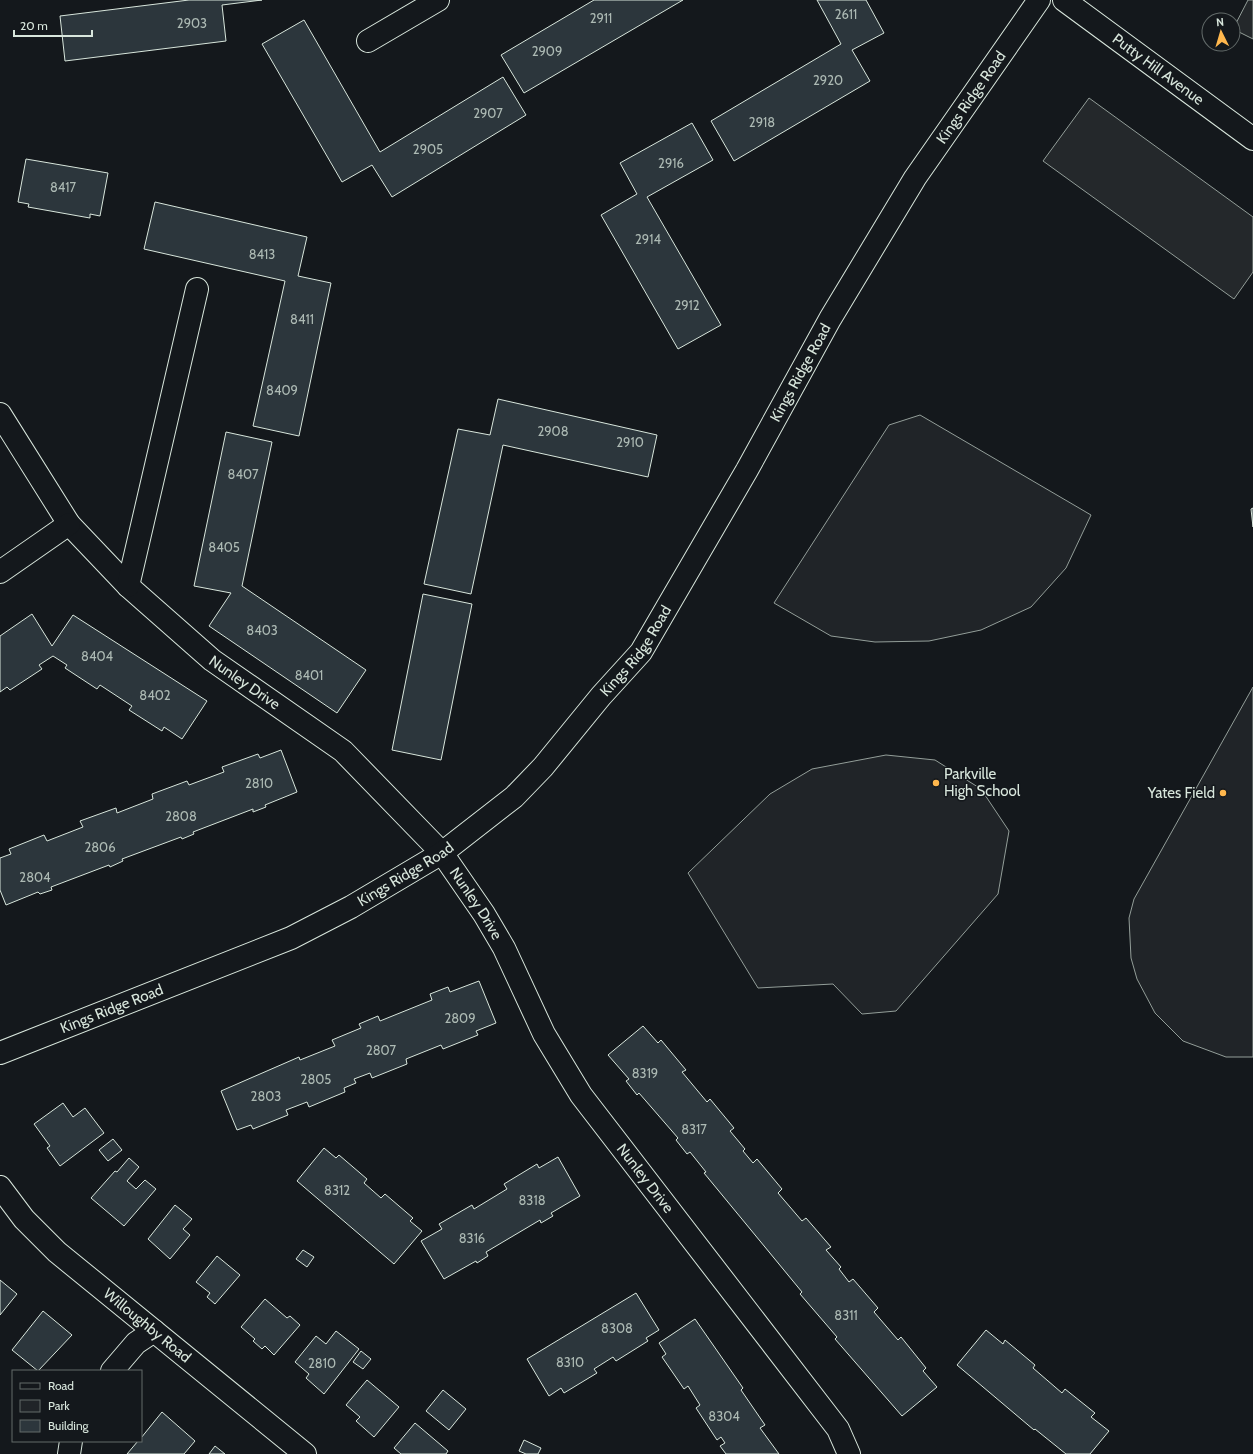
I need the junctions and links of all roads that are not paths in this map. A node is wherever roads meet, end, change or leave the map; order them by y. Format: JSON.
{"nodes":[{"id":1,"x":438,"y":0,"type":"edge"},
{"id":2,"x":1039,"y":0,"type":"edge"},
{"id":3,"x":1064,"y":0,"type":"edge"},
{"id":4,"x":368,"y":41,"type":"dead end"},
{"id":5,"x":1253,"y":139,"type":"edge"},
{"id":6,"x":197,"y":289,"type":"dead end"},
{"id":7,"x":0,"y":414,"type":"edge"},
{"id":8,"x":68,"y":524,"type":"junction"},
{"id":9,"x":0,"y":572,"type":"edge"},
{"id":10,"x":128,"y":586,"type":"junction"},
{"id":11,"x":442,"y":854,"type":"junction"},
{"id":12,"x":0,"y":1053,"type":"edge"},
{"id":13,"x":0,"y":1187,"type":"edge"},
{"id":14,"x":154,"y":1331,"type":"junction"},
{"id":15,"x":113,"y":1370,"type":"edge"},
{"id":16,"x":71,"y":1442,"type":"edge"},
{"id":17,"x":69,"y":1454,"type":"edge"},
{"id":18,"x":305,"y":1454,"type":"edge"},
{"id":19,"x":849,"y":1454,"type":"edge"}],
"edges":[{"from":1,"to":4,"type":"street"},
{"from":2,"to":11,"type":"street","name":"Kings Ridge Road"},
{"from":3,"to":5,"type":"street","name":"Putty Hill Avenue"},
{"from":6,"to":10,"type":"street"},
{"from":7,"to":8,"type":"street","name":"Nunley Drive"},
{"from":8,"to":9,"type":"street"},
{"from":8,"to":10,"type":"street","name":"Nunley Drive"},
{"from":10,"to":11,"type":"street","name":"Nunley Drive"},
{"from":11,"to":12,"type":"street","name":"Kings Ridge Road"},
{"from":11,"to":19,"type":"street","name":"Nunley Drive"},
{"from":13,"to":14,"type":"street","name":"Willoughby Road"},
{"from":14,"to":15,"type":"street"},
{"from":14,"to":18,"type":"street","name":"Willoughby Road"},
{"from":16,"to":17,"type":"street"}]}
